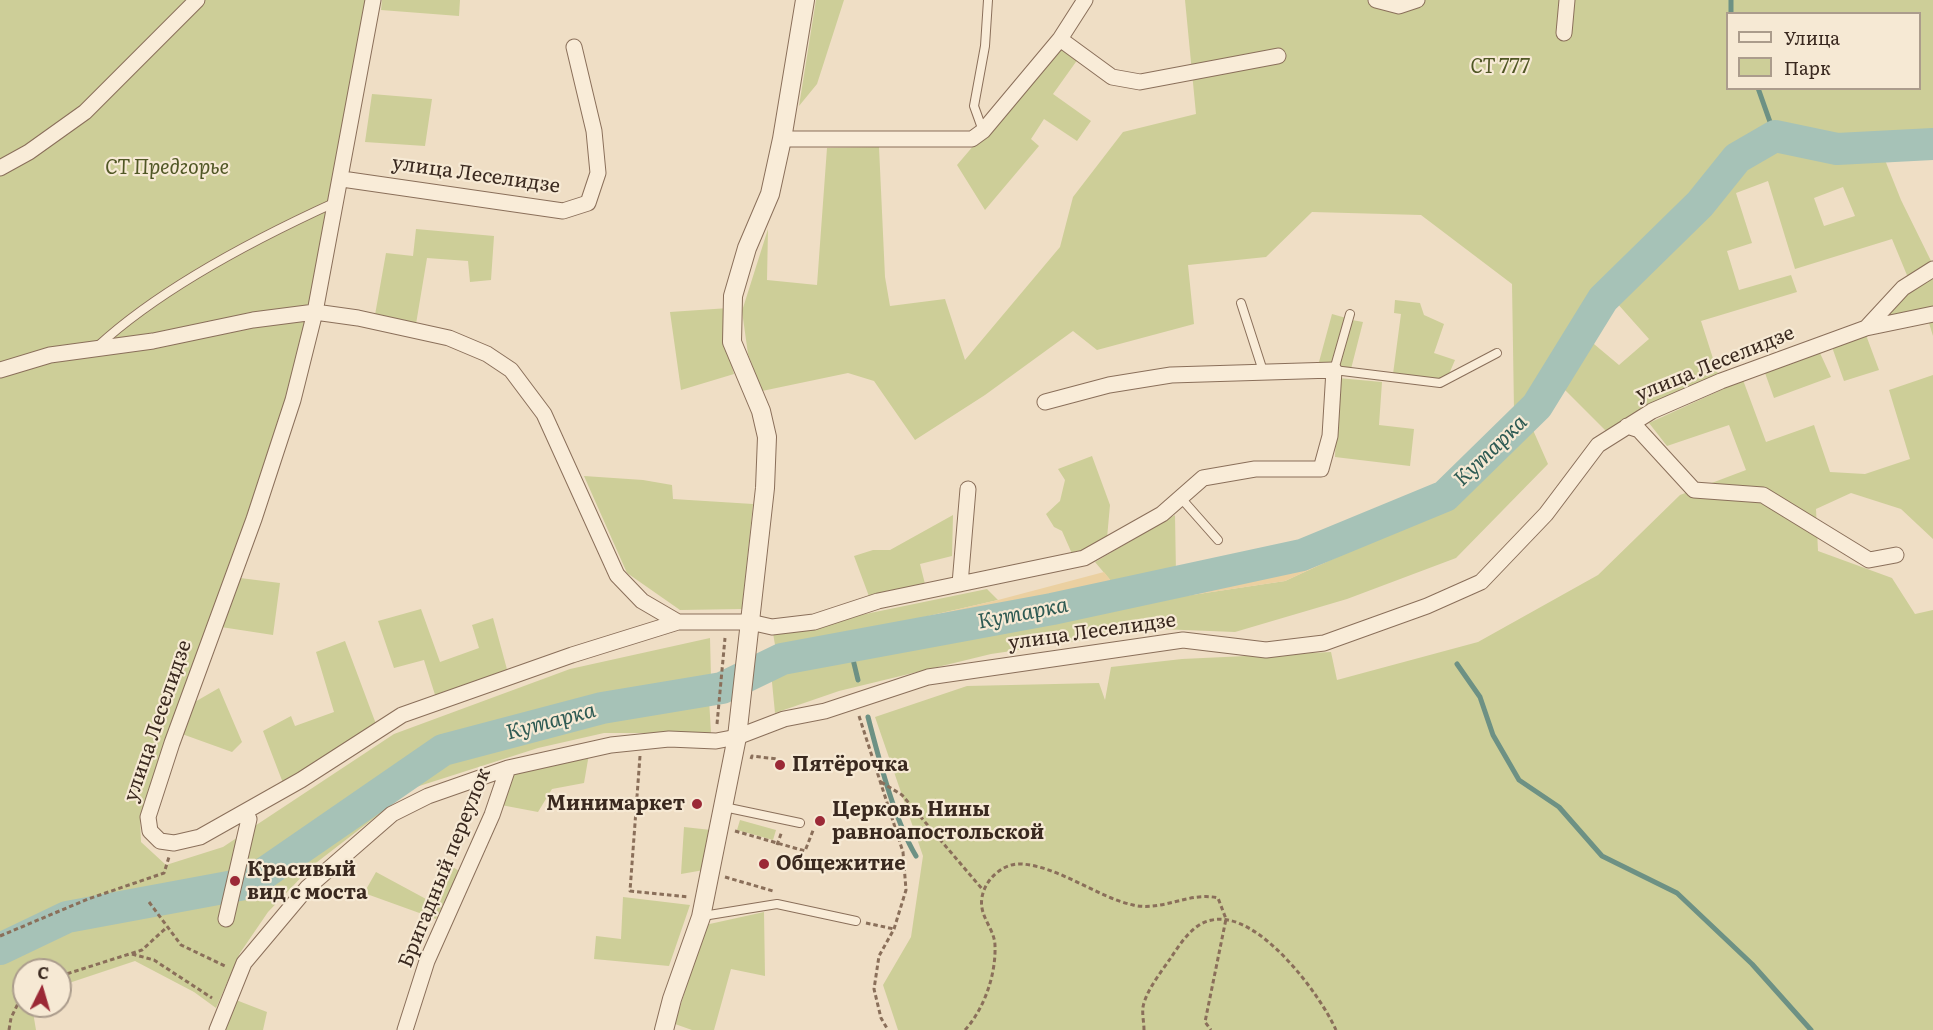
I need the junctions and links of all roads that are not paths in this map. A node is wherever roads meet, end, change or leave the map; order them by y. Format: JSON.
{"nodes":[{"id":1,"x":196,"y":0,"type":"edge"},
{"id":2,"x":373,"y":0,"type":"edge"},
{"id":3,"x":805,"y":0,"type":"edge"},
{"id":4,"x":988,"y":0,"type":"edge"},
{"id":5,"x":1085,"y":0,"type":"edge"},
{"id":6,"x":1376,"y":0,"type":"edge"},
{"id":7,"x":1417,"y":0,"type":"edge"},
{"id":8,"x":1567,"y":0,"type":"edge"},
{"id":9,"x":1564,"y":33,"type":"dead end"},
{"id":10,"x":1060,"y":39,"type":"junction"},
{"id":11,"x":574,"y":47,"type":"dead end"},
{"id":12,"x":1278,"y":56,"type":"dead end"},
{"id":13,"x":983,"y":131,"type":"junction"},
{"id":14,"x":782,"y":139,"type":"junction"},
{"id":15,"x":0,"y":168,"type":"edge"},
{"id":16,"x":342,"y":179,"type":"junction"},
{"id":17,"x":337,"y":201,"type":"junction"},
{"id":18,"x":1933,"y":269,"type":"edge"},
{"id":19,"x":1241,"y":303,"type":"dead end"},
{"id":20,"x":315,"y":312,"type":"junction"},
{"id":21,"x":1350,"y":314,"type":"dead end"},
{"id":22,"x":1933,"y":314,"type":"edge"},
{"id":23,"x":1866,"y":328,"type":"junction"},
{"id":24,"x":94,"y":349,"type":"junction"},
{"id":25,"x":1497,"y":353,"type":"dead end"},
{"id":26,"x":0,"y":370,"type":"edge"},
{"id":27,"x":1334,"y":370,"type":"junction"},
{"id":28,"x":1263,"y":371,"type":"junction"},
{"id":29,"x":1045,"y":402,"type":"dead end"},
{"id":30,"x":1627,"y":426,"type":"junction"},
{"id":31,"x":968,"y":489,"type":"dead end"},
{"id":32,"x":1180,"y":497,"type":"junction"},
{"id":33,"x":1218,"y":540,"type":"dead end"},
{"id":34,"x":1896,"y":555,"type":"dead end"},
{"id":35,"x":960,"y":584,"type":"junction"},
{"id":36,"x":678,"y":622,"type":"junction"},
{"id":37,"x":750,"y":622,"type":"junction"},
{"id":38,"x":738,"y":729,"type":"junction"},
{"id":39,"x":508,"y":768,"type":"junction"},
{"id":40,"x":723,"y":807,"type":"junction"},
{"id":41,"x":249,"y":819,"type":"dead end"},
{"id":42,"x":800,"y":823,"type":"dead end"},
{"id":43,"x":703,"y":908,"type":"junction"},
{"id":44,"x":226,"y":919,"type":"dead end"},
{"id":45,"x":856,"y":921,"type":"road end"},
{"id":46,"x":217,"y":1030,"type":"edge"},
{"id":47,"x":405,"y":1030,"type":"edge"},
{"id":48,"x":664,"y":1030,"type":"edge"}],
"edges":[{"from":1,"to":15,"type":"street"},
{"from":2,"to":16,"type":"street","name":"улица Леселидзе"},
{"from":3,"to":14,"type":"street"},
{"from":4,"to":13,"type":"lane"},
{"from":5,"to":10,"type":"street"},
{"from":6,"to":7,"type":"street"},
{"from":8,"to":9,"type":"street"},
{"from":10,"to":12,"type":"street"},
{"from":10,"to":13,"type":"street"},
{"from":11,"to":16,"type":"street","name":"улица Леселидзе"},
{"from":13,"to":14,"type":"street"},
{"from":14,"to":37,"type":"street"},
{"from":16,"to":17,"type":"street","name":"улица Леселидзе"},
{"from":17,"to":20,"type":"street","name":"улица Леселидзе"},
{"from":17,"to":24,"type":"lane"},
{"from":18,"to":23,"type":"street","name":"улица Леселидзе"},
{"from":19,"to":28,"type":"lane"},
{"from":20,"to":24,"type":"street"},
{"from":20,"to":36,"type":"street"},
{"from":20,"to":36,"type":"street","name":"улица Леселидзе"},
{"from":21,"to":27,"type":"lane"},
{"from":22,"to":23,"type":"street","name":"улица Леселидзе"},
{"from":23,"to":30,"type":"street","name":"улица Леселидзе"},
{"from":24,"to":26,"type":"street"},
{"from":25,"to":27,"type":"lane"},
{"from":27,"to":28,"type":"street"},
{"from":27,"to":32,"type":"street"},
{"from":28,"to":29,"type":"street"},
{"from":30,"to":34,"type":"street"},
{"from":30,"to":38,"type":"street","name":"улица Леселидзе"},
{"from":31,"to":35,"type":"street"},
{"from":32,"to":33,"type":"lane"},
{"from":32,"to":35,"type":"street"},
{"from":35,"to":37,"type":"street"},
{"from":36,"to":37,"type":"street"},
{"from":37,"to":38,"type":"street"},
{"from":38,"to":39,"type":"street","name":"улица Леселидзе"},
{"from":38,"to":40,"type":"street"},
{"from":39,"to":46,"type":"street","name":"Бригадный переулок"},
{"from":39,"to":47,"type":"street","name":"Бригадный переулок"},
{"from":40,"to":42,"type":"lane"},
{"from":40,"to":43,"type":"street"},
{"from":41,"to":44,"type":"street"},
{"from":43,"to":45,"type":"lane"},
{"from":43,"to":48,"type":"street"}]}
